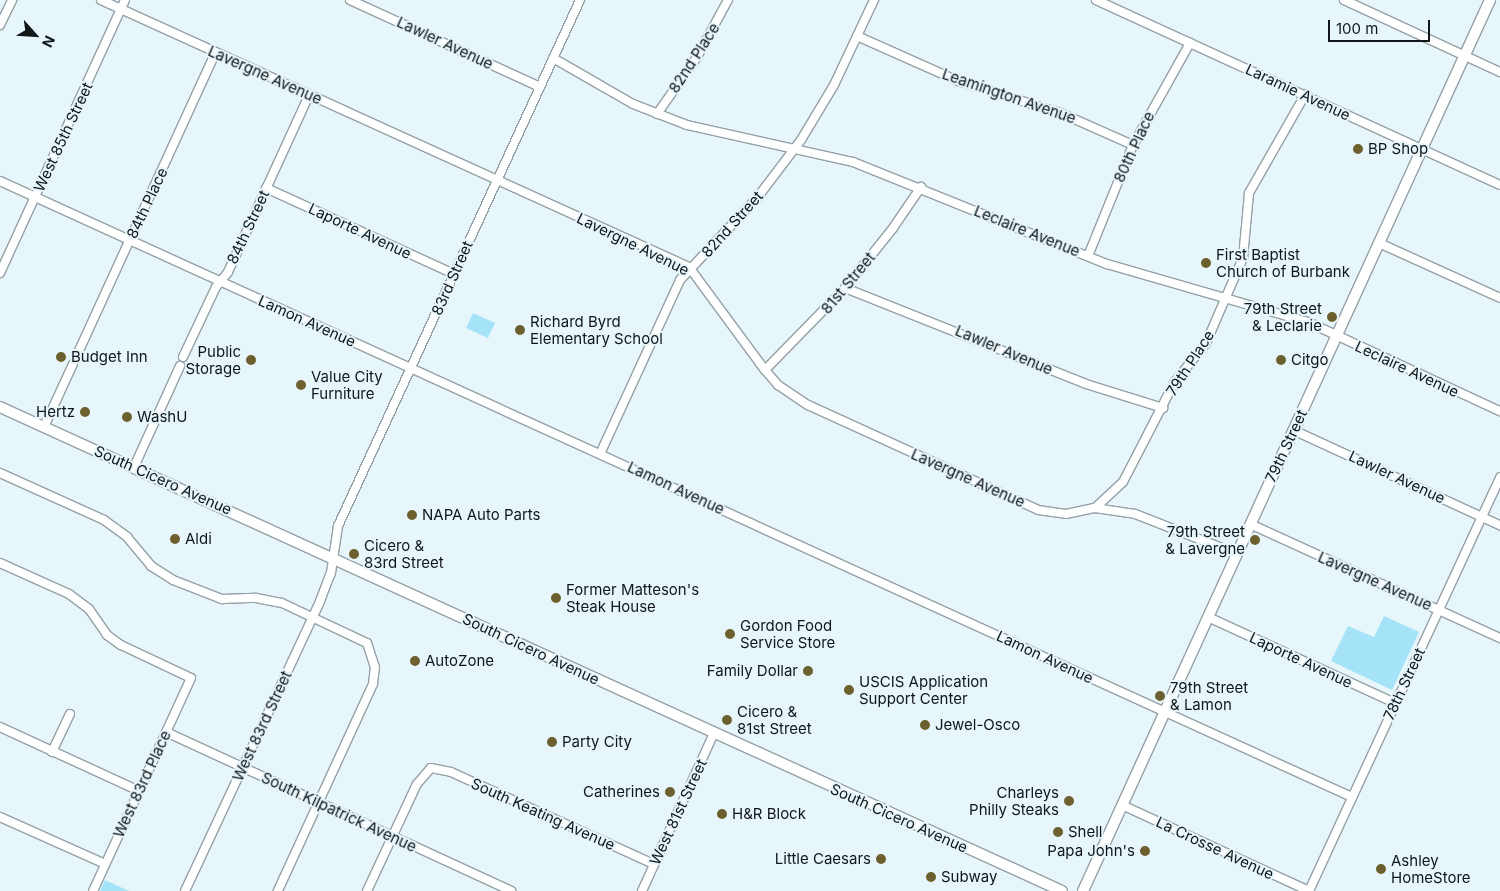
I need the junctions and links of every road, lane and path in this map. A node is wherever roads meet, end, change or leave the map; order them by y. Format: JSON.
{"nodes":[{"id":1,"x":12,"y":0,"type":"edge"},
{"id":2,"x":101,"y":0,"type":"edge"},
{"id":3,"x":125,"y":0,"type":"edge"},
{"id":4,"x":350,"y":0,"type":"edge"},
{"id":5,"x":580,"y":0,"type":"edge"},
{"id":6,"x":728,"y":0,"type":"edge"},
{"id":7,"x":874,"y":0,"type":"edge"},
{"id":8,"x":1096,"y":0,"type":"edge"},
{"id":9,"x":1344,"y":0,"type":"edge"},
{"id":10,"x":1490,"y":0,"type":"edge"},
{"id":11,"x":121,"y":9,"type":"junction"},
{"id":12,"x":0,"y":25,"type":"edge"},
{"id":13,"x":857,"y":36,"type":"junction"},
{"id":14,"x":1190,"y":43,"type":"junction"},
{"id":15,"x":216,"y":52,"type":"junction"},
{"id":16,"x":1465,"y":55,"type":"junction"},
{"id":17,"x":554,"y":58,"type":"junction"},
{"id":18,"x":1500,"y":72,"type":"edge"},
{"id":19,"x":540,"y":87,"type":"junction"},
{"id":20,"x":310,"y":95,"type":"junction"},
{"id":21,"x":1305,"y":95,"type":"junction"},
{"id":22,"x":657,"y":114,"type":"junction"},
{"id":23,"x":1133,"y":145,"type":"junction"},
{"id":24,"x":796,"y":148,"type":"junction"},
{"id":25,"x":1422,"y":149,"type":"junction"},
{"id":26,"x":0,"y":181,"type":"edge"},
{"id":27,"x":497,"y":181,"type":"junction"},
{"id":28,"x":1500,"y":185,"type":"edge"},
{"id":29,"x":921,"y":187,"type":"junction"},
{"id":30,"x":266,"y":188,"type":"junction"},
{"id":31,"x":35,"y":197,"type":"junction"},
{"id":32,"x":130,"y":240,"type":"junction"},
{"id":33,"x":1379,"y":243,"type":"junction"},
{"id":34,"x":1088,"y":256,"type":"junction"},
{"id":35,"x":689,"y":267,"type":"junction"},
{"id":36,"x":0,"y":273,"type":"edge"},
{"id":37,"x":454,"y":274,"type":"junction"},
{"id":38,"x":220,"y":282,"type":"junction"},
{"id":39,"x":845,"y":288,"type":"junction"},
{"id":40,"x":1500,"y":298,"type":"edge"},
{"id":41,"x":1226,"y":299,"type":"junction"},
{"id":42,"x":1336,"y":336,"type":"junction"},
{"id":43,"x":77,"y":355,"type":"dead end"},
{"id":44,"x":183,"y":357,"type":"dead end"},
{"id":45,"x":73,"y":364,"type":"dead end"},
{"id":46,"x":180,"y":366,"type":"dead end"},
{"id":47,"x":412,"y":368,"type":"junction"},
{"id":48,"x":765,"y":370,"type":"junction"},
{"id":49,"x":0,"y":407,"type":"edge"},
{"id":50,"x":1163,"y":408,"type":"junction"},
{"id":51,"x":1500,"y":412,"type":"edge"},
{"id":52,"x":44,"y":426,"type":"junction"},
{"id":53,"x":1294,"y":430,"type":"junction"},
{"id":54,"x":600,"y":454,"type":"junction"},
{"id":55,"x":134,"y":467,"type":"junction"},
{"id":56,"x":0,"y":474,"type":"edge"},
{"id":57,"x":1500,"y":477,"type":"edge"},
{"id":58,"x":1095,"y":508,"type":"junction"},
{"id":59,"x":1482,"y":517,"type":"junction"},
{"id":60,"x":1250,"y":524,"type":"junction"},
{"id":61,"x":1500,"y":525,"type":"edge"},
{"id":62,"x":1237,"y":554,"type":"junction"},
{"id":63,"x":334,"y":559,"type":"junction"},
{"id":64,"x":0,"y":563,"type":"edge"},
{"id":65,"x":1439,"y":610,"type":"junction"},
{"id":66,"x":313,"y":616,"type":"junction"},
{"id":67,"x":1208,"y":617,"type":"junction"},
{"id":68,"x":1500,"y":638,"type":"edge"},
{"id":69,"x":1395,"y":703,"type":"junction"},
{"id":70,"x":1165,"y":712,"type":"junction"},
{"id":71,"x":70,"y":714,"type":"dead end"},
{"id":72,"x":0,"y":727,"type":"edge"},
{"id":73,"x":166,"y":732,"type":"junction"},
{"id":74,"x":714,"y":733,"type":"junction"},
{"id":75,"x":52,"y":752,"type":"junction"},
{"id":76,"x":242,"y":768,"type":"junction"},
{"id":77,"x":139,"y":791,"type":"junction"},
{"id":78,"x":1352,"y":796,"type":"junction"},
{"id":79,"x":319,"y":803,"type":"junction"},
{"id":80,"x":1122,"y":805,"type":"junction"},
{"id":81,"x":0,"y":817,"type":"edge"},
{"id":82,"x":392,"y":837,"type":"junction"},
{"id":83,"x":105,"y":864,"type":"junction"},
{"id":84,"x":654,"y":864,"type":"junction"},
{"id":85,"x":93,"y":891,"type":"edge"},
{"id":86,"x":185,"y":891,"type":"edge"},
{"id":87,"x":278,"y":891,"type":"edge"},
{"id":88,"x":367,"y":891,"type":"edge"},
{"id":89,"x":512,"y":891,"type":"edge"},
{"id":90,"x":642,"y":891,"type":"edge"},
{"id":91,"x":1062,"y":891,"type":"edge"},
{"id":92,"x":1083,"y":891,"type":"edge"},
{"id":93,"x":1309,"y":891,"type":"edge"}],
"edges":[{"from":1,"to":12,"type":"street"},
{"from":2,"to":11,"type":"street","name":"Lavergne Avenue"},
{"from":3,"to":11,"type":"street","name":"West 85th Street"},
{"from":4,"to":19,"type":"street","name":"Lawler Avenue"},
{"from":5,"to":17,"type":"street","name":"83rd Street"},
{"from":6,"to":22,"type":"street","name":"82nd Place"},
{"from":7,"to":13,"type":"street","name":"82nd Street"},
{"from":8,"to":14,"type":"street","name":"Laramie Avenue"},
{"from":9,"to":16,"type":"street"},
{"from":10,"to":16,"type":"main road","name":"79th Street"},
{"from":11,"to":15,"type":"street","name":"Lavergne Avenue"},
{"from":11,"to":31,"type":"street","name":"West 85th Street"},
{"from":13,"to":23,"type":"street","name":"Leamington Avenue"},
{"from":13,"to":24,"type":"street","name":"82nd Street"},
{"from":14,"to":21,"type":"street","name":"Laramie Avenue"},
{"from":14,"to":23,"type":"street","name":"80th Place"},
{"from":15,"to":20,"type":"street","name":"Lavergne Avenue"},
{"from":15,"to":32,"type":"street","name":"84th Place"},
{"from":16,"to":18,"type":"street"},
{"from":16,"to":25,"type":"main road","name":"79th Street"},
{"from":17,"to":19,"type":"street","name":"83rd Street"},
{"from":17,"to":22,"type":"street","name":"Leclaire Avenue"},
{"from":19,"to":27,"type":"street","name":"83rd Street"},
{"from":20,"to":27,"type":"street","name":"Lavergne Avenue"},
{"from":20,"to":30,"type":"street","name":"84th Street"},
{"from":21,"to":25,"type":"street","name":"Laramie Avenue"},
{"from":21,"to":41,"type":"street","name":"79th Place"},
{"from":22,"to":24,"type":"street","name":"Leclaire Avenue"},
{"from":23,"to":34,"type":"street","name":"80th Place"},
{"from":24,"to":29,"type":"street","name":"Leclaire Avenue"},
{"from":24,"to":35,"type":"street","name":"82nd Street"},
{"from":25,"to":28,"type":"street","name":"Laramie Avenue"},
{"from":25,"to":33,"type":"main road","name":"79th Street"},
{"from":26,"to":31,"type":"street","name":"Lamon Avenue"},
{"from":27,"to":35,"type":"street","name":"Lavergne Avenue"},
{"from":27,"to":37,"type":"street","name":"83rd Street"},
{"from":29,"to":34,"type":"street","name":"Leclaire Avenue"},
{"from":29,"to":39,"type":"street","name":"81st Street"},
{"from":30,"to":37,"type":"street","name":"Laporte Avenue"},
{"from":30,"to":38,"type":"street","name":"84th Street"},
{"from":31,"to":32,"type":"street","name":"Lamon Avenue"},
{"from":31,"to":36,"type":"street","name":"West 85th Street"},
{"from":32,"to":38,"type":"street","name":"Lamon Avenue"},
{"from":32,"to":43,"type":"street","name":"84th Place"},
{"from":33,"to":40,"type":"street"},
{"from":33,"to":42,"type":"main road","name":"79th Street"},
{"from":34,"to":41,"type":"street","name":"Leclaire Avenue"},
{"from":35,"to":48,"type":"street","name":"Lavergne Avenue"},
{"from":35,"to":54,"type":"street","name":"82nd Street"},
{"from":37,"to":47,"type":"street","name":"83rd Street"},
{"from":38,"to":44,"type":"street","name":"84th Street"},
{"from":38,"to":47,"type":"street","name":"Lamon Avenue"},
{"from":39,"to":48,"type":"street","name":"81st Street"},
{"from":39,"to":50,"type":"street","name":"Lawler Avenue"},
{"from":41,"to":42,"type":"street","name":"Leclaire Avenue"},
{"from":41,"to":50,"type":"street","name":"79th Place"},
{"from":42,"to":51,"type":"street","name":"Leclaire Avenue"},
{"from":42,"to":53,"type":"main road","name":"79th Street"},
{"from":45,"to":52,"type":"street"},
{"from":46,"to":55,"type":"street"},
{"from":47,"to":54,"type":"street","name":"Lamon Avenue"},
{"from":47,"to":63,"type":"street","name":"83rd Street"},
{"from":48,"to":58,"type":"street","name":"Lavergne Avenue"},
{"from":49,"to":52,"type":"main road","name":"South Cicero Avenue"},
{"from":50,"to":58,"type":"street","name":"79th Place"},
{"from":52,"to":55,"type":"main road","name":"South Cicero Avenue"},
{"from":53,"to":59,"type":"street","name":"Lawler Avenue"},
{"from":53,"to":60,"type":"main road","name":"79th Street"},
{"from":54,"to":70,"type":"street","name":"Lamon Avenue"},
{"from":55,"to":63,"type":"main road","name":"South Cicero Avenue"},
{"from":56,"to":66,"type":"street"},
{"from":57,"to":59,"type":"street","name":"78th Street"},
{"from":58,"to":62,"type":"street","name":"Lavergne Avenue"},
{"from":59,"to":61,"type":"street","name":"Lawler Avenue"},
{"from":59,"to":65,"type":"street","name":"78th Street"},
{"from":60,"to":62,"type":"main road","name":"79th Street"},
{"from":60,"to":65,"type":"street","name":"Lavergne Avenue"},
{"from":62,"to":67,"type":"main road","name":"79th Street"},
{"from":63,"to":66,"type":"street","name":"West 83rd Street"},
{"from":63,"to":74,"type":"main road","name":"South Cicero Avenue"},
{"from":64,"to":73,"type":"street","name":"West 83rd Place"},
{"from":65,"to":68,"type":"street","name":"Lavergne Avenue"},
{"from":65,"to":69,"type":"street","name":"78th Street"},
{"from":66,"to":76,"type":"street","name":"West 83rd Street"},
{"from":66,"to":79,"type":"street"},
{"from":67,"to":69,"type":"street","name":"Laporte Avenue"},
{"from":67,"to":70,"type":"main road","name":"79th Street"},
{"from":69,"to":78,"type":"street","name":"78th Street"},
{"from":70,"to":78,"type":"street","name":"Lamon Avenue"},
{"from":70,"to":80,"type":"main road","name":"79th Street"},
{"from":71,"to":75,"type":"street"},
{"from":72,"to":75,"type":"street"},
{"from":73,"to":76,"type":"street","name":"South Kilpatrick Avenue"},
{"from":73,"to":77,"type":"street","name":"West 83rd Place"},
{"from":74,"to":84,"type":"street","name":"West 81st Street"},
{"from":74,"to":91,"type":"main road","name":"South Cicero Avenue"},
{"from":75,"to":77,"type":"street"},
{"from":76,"to":79,"type":"street","name":"South Kilpatrick Avenue"},
{"from":76,"to":86,"type":"street","name":"West 83rd Street"},
{"from":77,"to":83,"type":"street","name":"West 83rd Place"},
{"from":78,"to":93,"type":"street","name":"78th Street"},
{"from":79,"to":82,"type":"street","name":"South Kilpatrick Avenue"},
{"from":79,"to":87,"type":"street"},
{"from":80,"to":92,"type":"main road","name":"79th Street"},
{"from":80,"to":93,"type":"street","name":"La Crosse Avenue"},
{"from":81,"to":83,"type":"street"},
{"from":82,"to":84,"type":"street","name":"South Keating Avenue"},
{"from":82,"to":88,"type":"street"},
{"from":82,"to":89,"type":"street","name":"South Kilpatrick Avenue"},
{"from":83,"to":85,"type":"street","name":"West 83rd Place"},
{"from":84,"to":90,"type":"street","name":"West 81st Street"}]}
